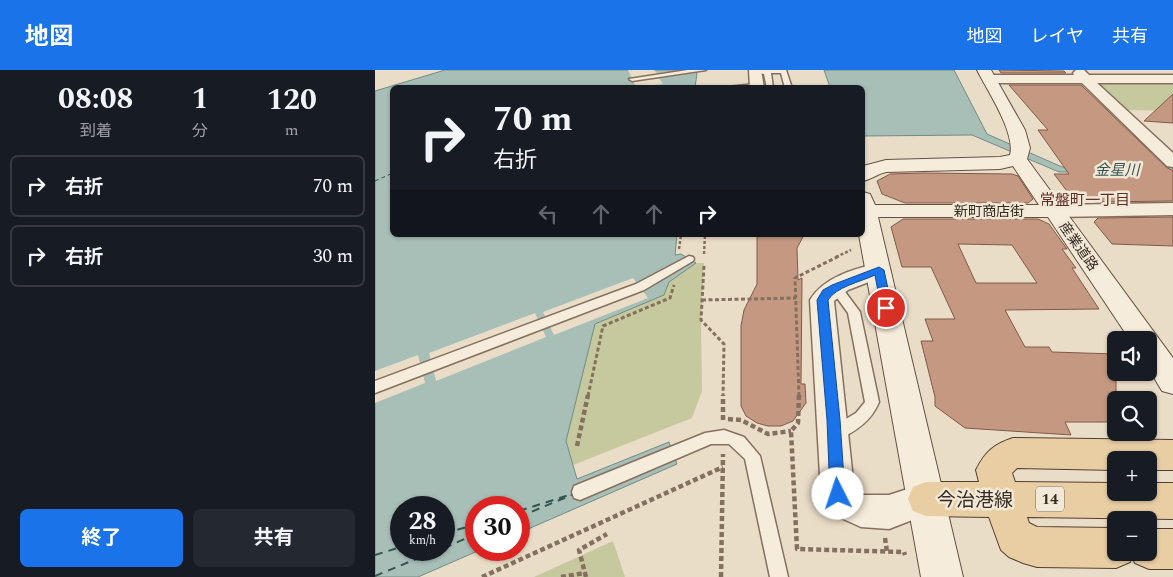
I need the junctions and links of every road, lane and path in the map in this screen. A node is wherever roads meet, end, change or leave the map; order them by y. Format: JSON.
{"nodes":[{"id":1,"x":703,"y":70,"type":"edge"},
{"id":2,"x":1145,"y":70,"type":"edge"},
{"id":3,"x":695,"y":71,"type":"edge"},
{"id":4,"x":759,"y":71,"type":"edge"},
{"id":5,"x":987,"y":74,"type":"edge"},
{"id":6,"x":1080,"y":75,"type":"edge"},
{"id":7,"x":1156,"y":78,"type":"junction"},
{"id":8,"x":1173,"y":78,"type":"edge"},
{"id":9,"x":632,"y":79,"type":"dead end"},
{"id":10,"x":756,"y":85,"type":"edge"},
{"id":11,"x":768,"y":85,"type":"edge"},
{"id":12,"x":788,"y":85,"type":"edge"},
{"id":13,"x":1018,"y":159,"type":"junction"},
{"id":14,"x":1173,"y":162,"type":"edge"},
{"id":15,"x":865,"y":170,"type":"edge"},
{"id":16,"x":865,"y":204,"type":"edge"},
{"id":17,"x":865,"y":208,"type":"edge"},
{"id":18,"x":1173,"y":209,"type":"edge"},
{"id":19,"x":1055,"y":211,"type":"junction"},
{"id":20,"x":705,"y":237,"type":"edge"},
{"id":21,"x":703,"y":258,"type":"dead end"},
{"id":22,"x":689,"y":259,"type":"dead end"},
{"id":23,"x":697,"y":268,"type":"dead end"},
{"id":24,"x":879,"y":270,"type":"junction"},
{"id":25,"x":675,"y":282,"type":"dead end"},
{"id":26,"x":836,"y":288,"type":"junction"},
{"id":27,"x":796,"y":298,"type":"dead end"},
{"id":28,"x":702,"y":300,"type":"junction"},
{"id":29,"x":701,"y":320,"type":"dead end"},
{"id":30,"x":1139,"y":331,"type":"edge"},
{"id":31,"x":1157,"y":358,"type":"edge"},
{"id":32,"x":1173,"y":382,"type":"edge"},
{"id":33,"x":375,"y":387,"type":"edge"},
{"id":34,"x":723,"y":418,"type":"dead end"},
{"id":35,"x":791,"y":431,"type":"dead end"},
{"id":36,"x":834,"y":434,"type":"junction"},
{"id":37,"x":577,"y":446,"type":"dead end"},
{"id":38,"x":1173,"y":455,"type":"edge"},
{"id":39,"x":723,"y":467,"type":"dead end"},
{"id":40,"x":580,"y":492,"type":"dead end"},
{"id":41,"x":1001,"y":498,"type":"junction"},
{"id":42,"x":926,"y":499,"type":"junction"},
{"id":43,"x":1173,"y":502,"type":"edge"},
{"id":44,"x":607,"y":534,"type":"dead end"},
{"id":45,"x":1107,"y":548,"type":"edge"},
{"id":46,"x":1157,"y":549,"type":"edge"},
{"id":47,"x":1173,"y":549,"type":"edge"},
{"id":48,"x":585,"y":575,"type":"edge"},
{"id":49,"x":482,"y":577,"type":"edge"},
{"id":50,"x":561,"y":577,"type":"edge"},
{"id":51,"x":779,"y":577,"type":"edge"},
{"id":52,"x":942,"y":577,"type":"edge"}],
"edges":[{"from":1,"to":3,"type":"lane"},
{"from":2,"to":7,"type":"street"},
{"from":3,"to":9,"type":"lane"},
{"from":4,"to":10,"type":"street"},
{"from":4,"to":11,"type":"lane"},
{"from":4,"to":12,"type":"lane"},
{"from":5,"to":6,"type":"street"},
{"from":5,"to":13,"type":"street"},
{"from":6,"to":7,"type":"street"},
{"from":6,"to":14,"type":"street"},
{"from":7,"to":8,"type":"street"},
{"from":13,"to":15,"type":"street"},
{"from":13,"to":19,"type":"street","name":"産業道路"},
{"from":16,"to":19,"type":"street","name":"新町商店街"},
{"from":17,"to":24,"type":"street"},
{"from":18,"to":19,"type":"street","name":"新町商店街"},
{"from":19,"to":30,"type":"street","name":"産業道路"},
{"from":20,"to":21,"type":"path"},
{"from":22,"to":33,"type":"lane"},
{"from":23,"to":28,"type":"path"},
{"from":24,"to":26,"type":"street"},
{"from":24,"to":42,"type":"street"},
{"from":25,"to":37,"type":"path"},
{"from":26,"to":36,"type":"street"},
{"from":26,"to":36,"type":"lane"},
{"from":27,"to":28,"type":"path"},
{"from":28,"to":29,"type":"path"},
{"from":31,"to":32,"type":"street"},
{"from":34,"to":35,"type":"path"},
{"from":36,"to":42,"type":"street"},
{"from":38,"to":41,"type":"main road"},
{"from":39,"to":49,"type":"path"},
{"from":40,"to":51,"type":"lane"},
{"from":41,"to":42,"type":"main road","name":"今治港線","number":"14"},
{"from":41,"to":43,"type":"main road","name":"今治港線","number":"14"},
{"from":41,"to":45,"type":"main road"},
{"from":42,"to":52,"type":"street"},
{"from":44,"to":48,"type":"path"},
{"from":46,"to":47,"type":"main road"},
{"from":48,"to":50,"type":"path"}]}
